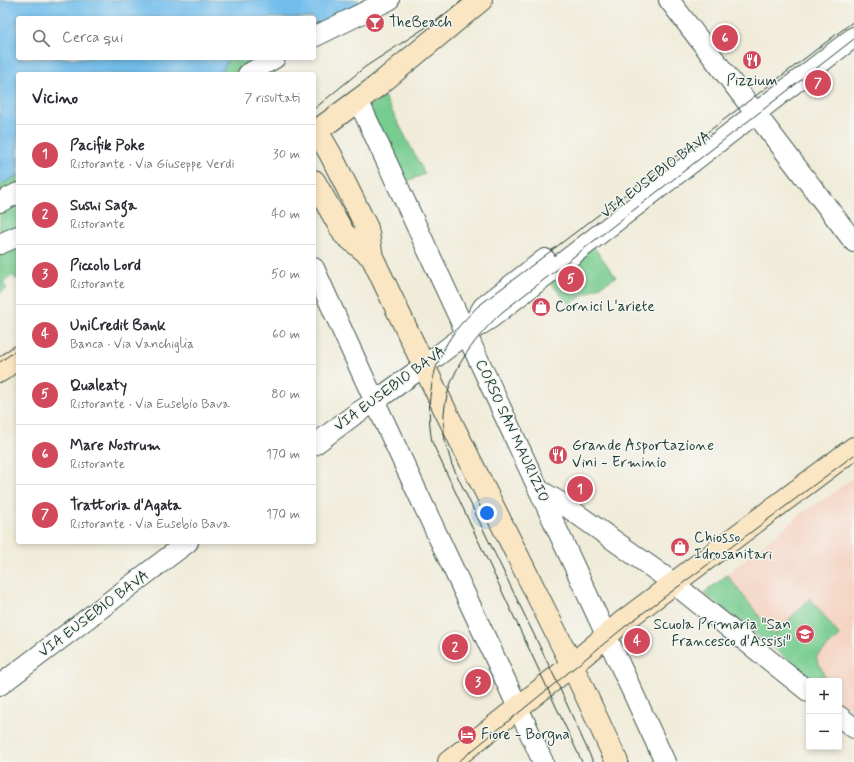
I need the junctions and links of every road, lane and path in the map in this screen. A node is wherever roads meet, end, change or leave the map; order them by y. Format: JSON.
{"nodes":[{"id":1,"x":389,"y":0,"type":"edge"},
{"id":2,"x":481,"y":0,"type":"edge"},
{"id":3,"x":669,"y":0,"type":"edge"},
{"id":4,"x":854,"y":24,"type":"edge"},
{"id":5,"x":316,"y":36,"type":"edge"},
{"id":6,"x":854,"y":37,"type":"edge"},
{"id":7,"x":272,"y":60,"type":"edge"},
{"id":8,"x":251,"y":72,"type":"edge"},
{"id":9,"x":358,"y":100,"type":"junction"},
{"id":10,"x":752,"y":109,"type":"junction"},
{"id":11,"x":316,"y":132,"type":"edge"},
{"id":12,"x":316,"y":185,"type":"edge"},
{"id":13,"x":16,"y":194,"type":"edge"},
{"id":14,"x":0,"y":202,"type":"edge"},
{"id":15,"x":16,"y":237,"type":"edge"},
{"id":16,"x":854,"y":242,"type":"edge"},
{"id":17,"x":0,"y":244,"type":"edge"},
{"id":18,"x":372,"y":257,"type":"junction"},
{"id":19,"x":316,"y":272,"type":"edge"},
{"id":20,"x":466,"y":334,"type":"junction"},
{"id":21,"x":16,"y":359,"type":"edge"},
{"id":22,"x":424,"y":366,"type":"junction"},
{"id":23,"x":0,"y":371,"type":"edge"},
{"id":24,"x":374,"y":402,"type":"junction"},
{"id":25,"x":316,"y":444,"type":"edge"},
{"id":26,"x":854,"y":448,"type":"edge"},
{"id":27,"x":539,"y":490,"type":"junction"},
{"id":28,"x":185,"y":544,"type":"edge"},
{"id":29,"x":674,"y":583,"type":"junction"},
{"id":30,"x":607,"y":635,"type":"junction"},
{"id":31,"x":572,"y":665,"type":"junction"},
{"id":32,"x":0,"y":686,"type":"edge"},
{"id":33,"x":806,"y":690,"type":"edge"},
{"id":34,"x":518,"y":708,"type":"junction"},
{"id":35,"x":842,"y":718,"type":"edge"},
{"id":36,"x":854,"y":728,"type":"edge"},
{"id":37,"x":449,"y":762,"type":"edge"},
{"id":38,"x":543,"y":762,"type":"edge"},
{"id":39,"x":617,"y":762,"type":"edge"},
{"id":40,"x":665,"y":762,"type":"edge"}],
"edges":[{"from":1,"to":5,"type":"street"},
{"from":2,"to":9,"type":"main road"},
{"from":3,"to":10,"type":"street"},
{"from":4,"to":10,"type":"street","name":"VIA EUSEBIO BAVA"},
{"from":6,"to":10,"type":"street","name":"VIA EUSEBIO BAVA"},
{"from":7,"to":8,"type":"street"},
{"from":9,"to":11,"type":"main road"},
{"from":9,"to":20,"type":"street","name":"CORSO SAN MAURIZIO"},
{"from":10,"to":16,"type":"street"},
{"from":10,"to":20,"type":"street","name":"VIA EUSEBIO BAVA"},
{"from":11,"to":18,"type":"main road"},
{"from":12,"to":18,"type":"main road"},
{"from":13,"to":14,"type":"street"},
{"from":15,"to":17,"type":"street"},
{"from":18,"to":22,"type":"main road"},
{"from":19,"to":24,"type":"street"},
{"from":20,"to":22,"type":"street","name":"VIA EUSEBIO BAVA"},
{"from":20,"to":27,"type":"street","name":"CORSO SAN MAURIZIO"},
{"from":21,"to":23,"type":"main road"},
{"from":22,"to":24,"type":"street","name":"VIA EUSEBIO BAVA"},
{"from":22,"to":31,"type":"main road"},
{"from":24,"to":25,"type":"street","name":"VIA EUSEBIO BAVA"},
{"from":24,"to":34,"type":"street"},
{"from":26,"to":29,"type":"main road"},
{"from":27,"to":29,"type":"street"},
{"from":27,"to":30,"type":"street","name":"CORSO SAN MAURIZIO"},
{"from":28,"to":32,"type":"street","name":"VIA EUSEBIO BAVA"},
{"from":29,"to":30,"type":"main road"},
{"from":29,"to":33,"type":"street"},
{"from":30,"to":31,"type":"main road"},
{"from":30,"to":40,"type":"street","name":"CORSO SAN MAURIZIO"},
{"from":31,"to":34,"type":"main road"},
{"from":31,"to":39,"type":"main road"},
{"from":34,"to":37,"type":"main road"},
{"from":34,"to":38,"type":"street"},
{"from":35,"to":36,"type":"street"}]}
